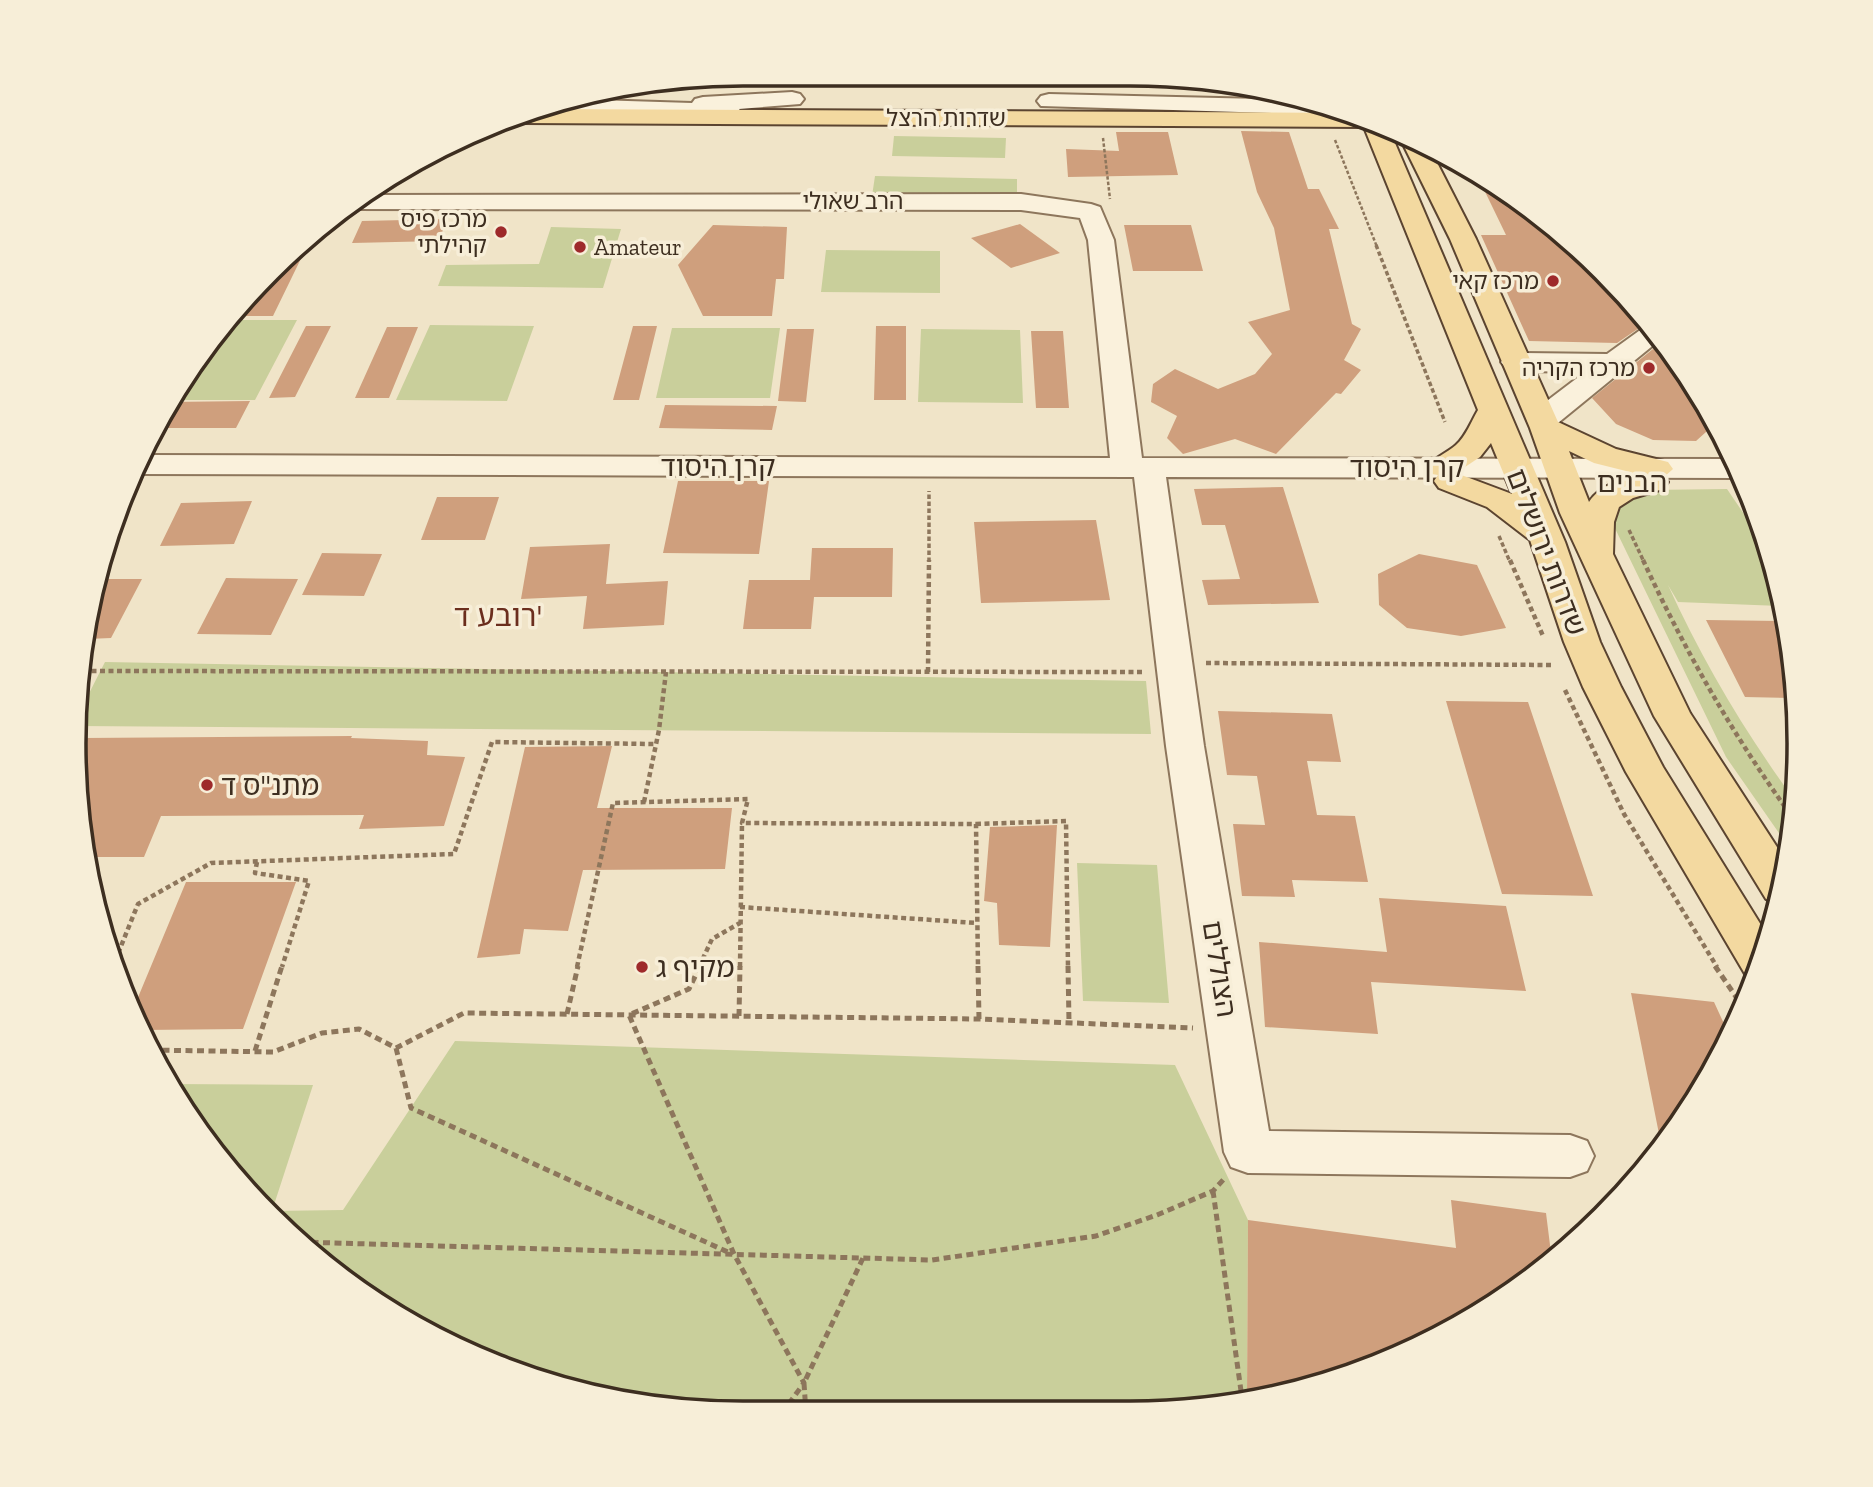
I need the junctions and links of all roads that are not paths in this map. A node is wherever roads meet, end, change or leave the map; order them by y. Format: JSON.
{"nodes":[{"id":1,"x":612,"y":99,"type":"edge"},
{"id":2,"x":1052,"y":100,"type":"junction"},
{"id":3,"x":796,"y":101,"type":"junction"},
{"id":4,"x":1270,"y":101,"type":"edge"},
{"id":5,"x":580,"y":106,"type":"edge"},
{"id":6,"x":1295,"y":107,"type":"edge"},
{"id":7,"x":1316,"y":113,"type":"edge"},
{"id":8,"x":553,"y":114,"type":"edge"},
{"id":9,"x":1330,"y":118,"type":"edge"},
{"id":10,"x":1379,"y":135,"type":"edge"},
{"id":11,"x":1423,"y":155,"type":"edge"},
{"id":12,"x":370,"y":203,"type":"edge"},
{"id":13,"x":1646,"y":337,"type":"edge"},
{"id":14,"x":1516,"y":362,"type":"junction"},
{"id":15,"x":1614,"y":363,"type":"junction"},
{"id":16,"x":1492,"y":412,"type":"junction"},
{"id":17,"x":1544,"y":424,"type":"junction"},
{"id":18,"x":148,"y":465,"type":"edge"},
{"id":19,"x":1138,"y":466,"type":"junction"},
{"id":20,"x":1727,"y":470,"type":"edge"},
{"id":21,"x":1446,"y":474,"type":"junction"},
{"id":22,"x":1518,"y":474,"type":"junction"},
{"id":23,"x":1561,"y":475,"type":"junction"},
{"id":24,"x":1654,"y":475,"type":"junction"},
{"id":25,"x":1732,"y":482,"type":"edge"},
{"id":26,"x":1548,"y":542,"type":"junction"},
{"id":27,"x":1596,"y":555,"type":"junction"},
{"id":28,"x":1774,"y":877,"type":"edge"},
{"id":29,"x":1753,"y":951,"type":"edge"},
{"id":30,"x":1570,"y":1156,"type":"dead end"}],
"edges":[{"from":1,"to":3,"type":"main road","name":"שדרות הרצל"},
{"from":2,"to":3,"type":"main road","name":"שדרות הרצל"},
{"from":2,"to":4,"type":"main road","name":"שדרות הרצל"},
{"from":2,"to":6,"type":"street"},
{"from":2,"to":7,"type":"street"},
{"from":2,"to":9,"type":"main road","name":"שדרות הרצל"},
{"from":3,"to":5,"type":"street"},
{"from":3,"to":8,"type":"main road","name":"שדרות הרצל"},
{"from":10,"to":16,"type":"main road","name":"שדרות ירושלים"},
{"from":11,"to":14,"type":"main road","name":"שדרות ירושלים"},
{"from":12,"to":19,"type":"street","name":"הרב שאולי"},
{"from":13,"to":15,"type":"street"},
{"from":14,"to":15,"type":"street"},
{"from":14,"to":17,"type":"main road","name":"שדרות ירושלים"},
{"from":15,"to":17,"type":"street"},
{"from":16,"to":21,"type":"main road"},
{"from":16,"to":22,"type":"main road","name":"שדרות ירושלים"},
{"from":17,"to":23,"type":"main road","name":"שדרות ירושלים"},
{"from":17,"to":24,"type":"main road"},
{"from":18,"to":19,"type":"street","name":"קרן היסוד"},
{"from":19,"to":21,"type":"street","name":"קרן היסוד"},
{"from":19,"to":30,"type":"street","name":"הצוללים"},
{"from":20,"to":24,"type":"street","name":"הבנים"},
{"from":21,"to":22,"type":"street","name":"קרן היסוד"},
{"from":21,"to":26,"type":"main road"},
{"from":22,"to":23,"type":"street","name":"הבנים"},
{"from":22,"to":26,"type":"main road","name":"שדרות ירושלים"},
{"from":23,"to":24,"type":"street","name":"הבנים"},
{"from":23,"to":27,"type":"main road","name":"שדרות ירושלים"},
{"from":24,"to":25,"type":"street","name":"הבנים"},
{"from":24,"to":27,"type":"main road"},
{"from":26,"to":29,"type":"main road","name":"שדרות ירושלים"},
{"from":27,"to":28,"type":"main road","name":"שדרות ירושלים"}]}
